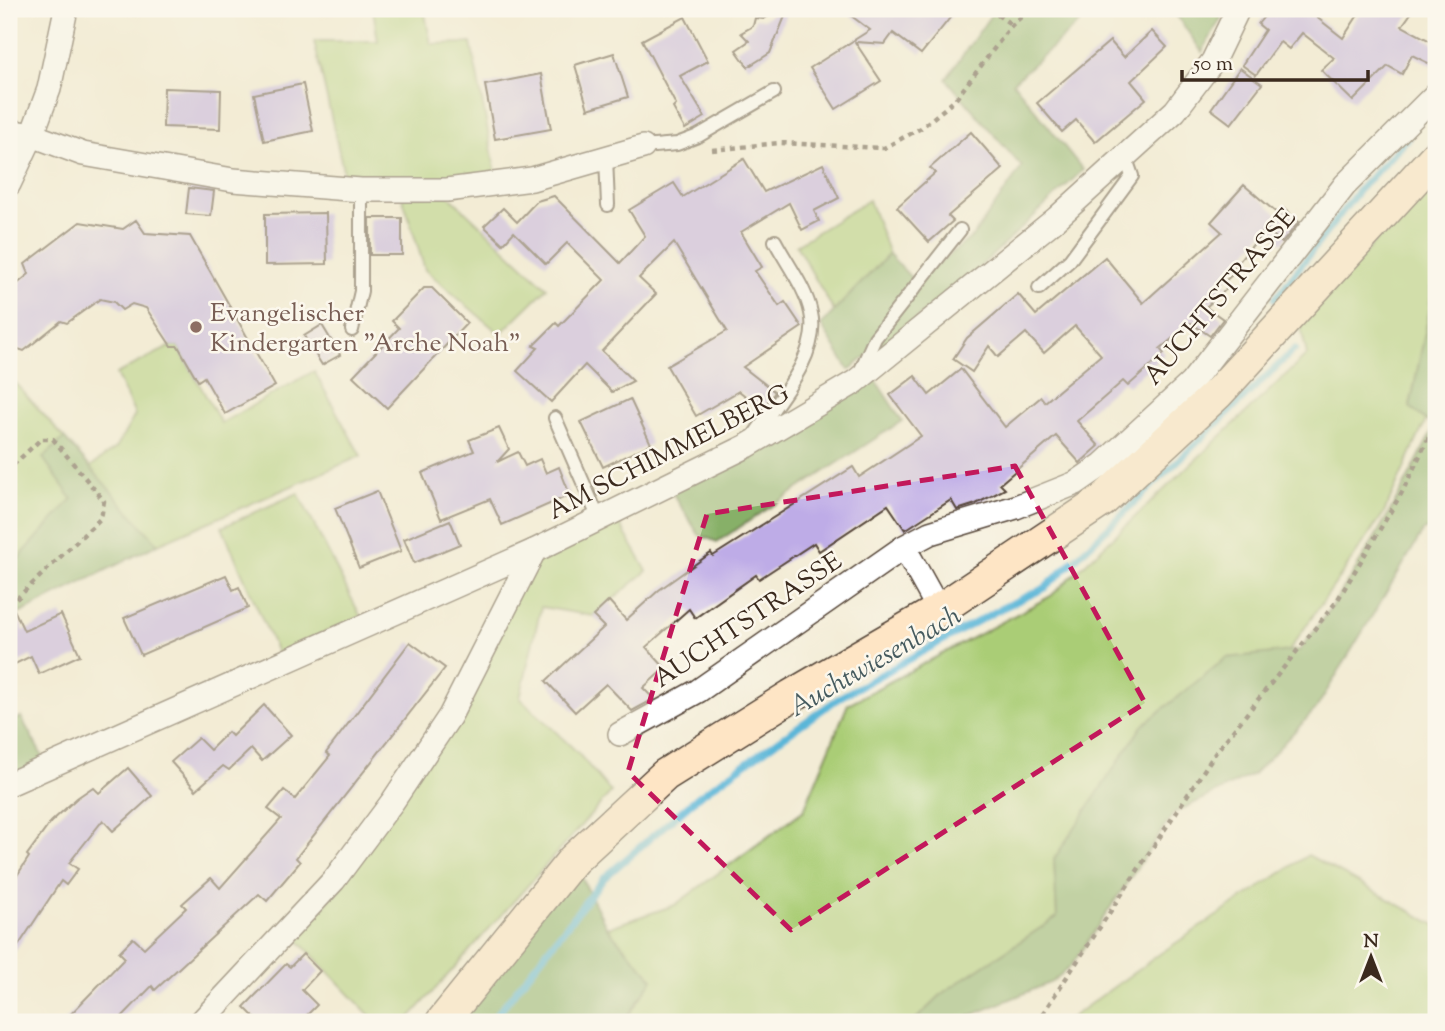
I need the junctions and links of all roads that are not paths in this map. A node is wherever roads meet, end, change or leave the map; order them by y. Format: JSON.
{"nodes":[{"id":1,"x":66,"y":9,"type":"edge"},
{"id":2,"x":1238,"y":9,"type":"edge"},
{"id":3,"x":774,"y":92,"type":"dead end"},
{"id":4,"x":1436,"y":94,"type":"edge"},
{"id":5,"x":9,"y":131,"type":"edge"},
{"id":6,"x":32,"y":135,"type":"junction"},
{"id":7,"x":643,"y":147,"type":"joint"},
{"id":8,"x":1125,"y":156,"type":"junction"},
{"id":9,"x":1436,"y":156,"type":"edge"},
{"id":10,"x":606,"y":158,"type":"junction"},
{"id":11,"x":9,"y":184,"type":"edge"},
{"id":12,"x":361,"y":190,"type":"junction"},
{"id":13,"x":608,"y":205,"type":"dead end"},
{"id":14,"x":960,"y":230,"type":"dead end"},
{"id":15,"x":775,"y":242,"type":"dead end"},
{"id":16,"x":1039,"y":288,"type":"dead end"},
{"id":17,"x":352,"y":330,"type":"dead end"},
{"id":18,"x":855,"y":382,"type":"junction"},
{"id":19,"x":555,"y":418,"type":"dead end"},
{"id":20,"x":747,"y":446,"type":"junction"},
{"id":21,"x":599,"y":519,"type":"junction"},
{"id":22,"x":904,"y":547,"type":"junction"},
{"id":23,"x":534,"y":551,"type":"junction"},
{"id":24,"x":939,"y":610,"type":"junction"},
{"id":25,"x":620,"y":734,"type":"dead end"},
{"id":26,"x":9,"y":783,"type":"edge"},
{"id":27,"x":201,"y":1022,"type":"edge"},
{"id":28,"x":442,"y":1022,"type":"edge"}],
"edges":[{"from":1,"to":6,"type":"street"},
{"from":2,"to":8,"type":"street","name":"AM SCHIMMELBERG"},
{"from":3,"to":7,"type":"lane"},
{"from":4,"to":22,"type":"street","name":"AUCHTSTRASSE"},
{"from":5,"to":6,"type":"street"},
{"from":6,"to":11,"type":"street"},
{"from":6,"to":12,"type":"street"},
{"from":7,"to":10,"type":"street"},
{"from":8,"to":16,"type":"lane"},
{"from":8,"to":18,"type":"street","name":"AM SCHIMMELBERG"},
{"from":9,"to":24,"type":"street"},
{"from":10,"to":12,"type":"street"},
{"from":10,"to":13,"type":"lane"},
{"from":12,"to":17,"type":"lane"},
{"from":14,"to":18,"type":"lane"},
{"from":15,"to":20,"type":"lane"},
{"from":18,"to":20,"type":"street","name":"AM SCHIMMELBERG"},
{"from":19,"to":21,"type":"lane"},
{"from":20,"to":21,"type":"street","name":"AM SCHIMMELBERG"},
{"from":21,"to":23,"type":"street","name":"AM SCHIMMELBERG"},
{"from":22,"to":24,"type":"street"},
{"from":22,"to":25,"type":"street","name":"AUCHTSTRASSE"},
{"from":23,"to":26,"type":"street","name":"AM SCHIMMELBERG"},
{"from":23,"to":27,"type":"street"},
{"from":24,"to":28,"type":"street"}]}
